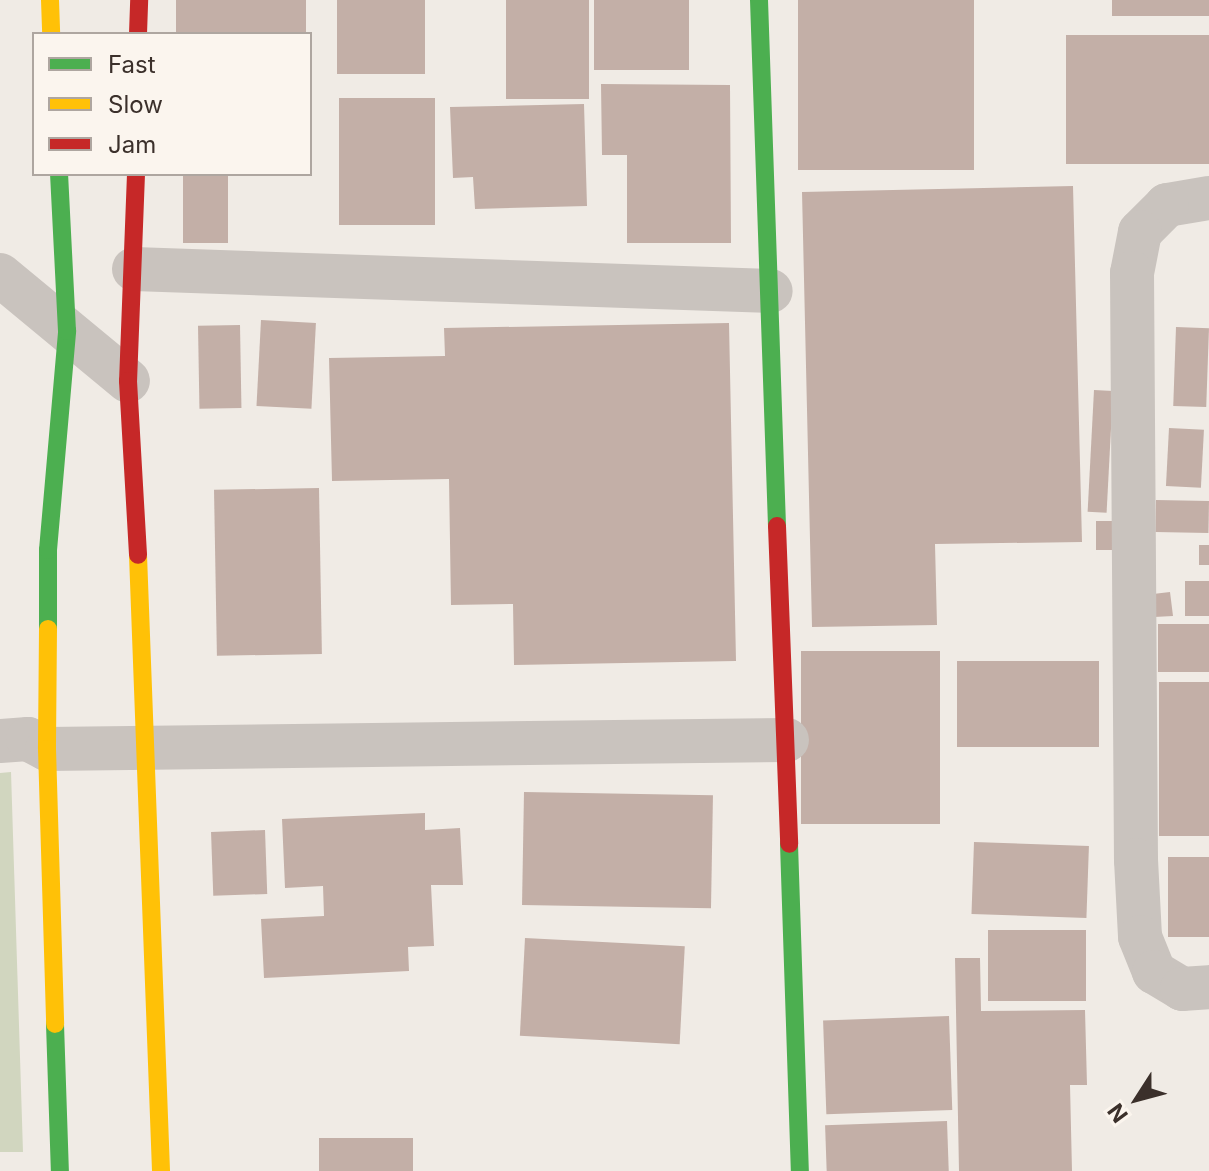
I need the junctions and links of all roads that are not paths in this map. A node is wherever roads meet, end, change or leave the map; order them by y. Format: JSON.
{"nodes":[{"id":1,"x":50,"y":0,"type":"edge"},
{"id":2,"x":139,"y":0,"type":"edge"},
{"id":3,"x":759,"y":0,"type":"edge"},
{"id":4,"x":51,"y":32,"type":"edge"},
{"id":5,"x":138,"y":32,"type":"edge"},
{"id":6,"x":59,"y":176,"type":"edge"},
{"id":7,"x":136,"y":176,"type":"edge"},
{"id":8,"x":1209,"y":198,"type":"edge"},
{"id":9,"x":134,"y":269,"type":"junction"},
{"id":10,"x":0,"y":275,"type":"edge"},
{"id":11,"x":771,"y":291,"type":"junction"},
{"id":12,"x":67,"y":331,"type":"junction"},
{"id":13,"x":128,"y":381,"type":"junction"},
{"id":14,"x":19,"y":736,"type":"edge"},
{"id":15,"x":787,"y":740,"type":"junction"},
{"id":16,"x":147,"y":749,"type":"junction"},
{"id":17,"x":1209,"y":987,"type":"edge"},
{"id":18,"x":60,"y":1171,"type":"edge"},
{"id":19,"x":161,"y":1171,"type":"edge"},
{"id":20,"x":800,"y":1171,"type":"edge"}],
"edges":[{"from":1,"to":4,"type":"main road"},
{"from":2,"to":5,"type":"main road"},
{"from":3,"to":11,"type":"main road"},
{"from":6,"to":12,"type":"main road"},
{"from":7,"to":9,"type":"main road"},
{"from":8,"to":17,"type":"street"},
{"from":9,"to":11,"type":"street"},
{"from":9,"to":13,"type":"main road"},
{"from":10,"to":12,"type":"street"},
{"from":11,"to":15,"type":"main road"},
{"from":12,"to":13,"type":"street"},
{"from":12,"to":14,"type":"main road"},
{"from":13,"to":16,"type":"main road"},
{"from":14,"to":16,"type":"street"},
{"from":14,"to":18,"type":"main road"},
{"from":15,"to":16,"type":"street"},
{"from":15,"to":20,"type":"main road"},
{"from":16,"to":19,"type":"main road"}]}
